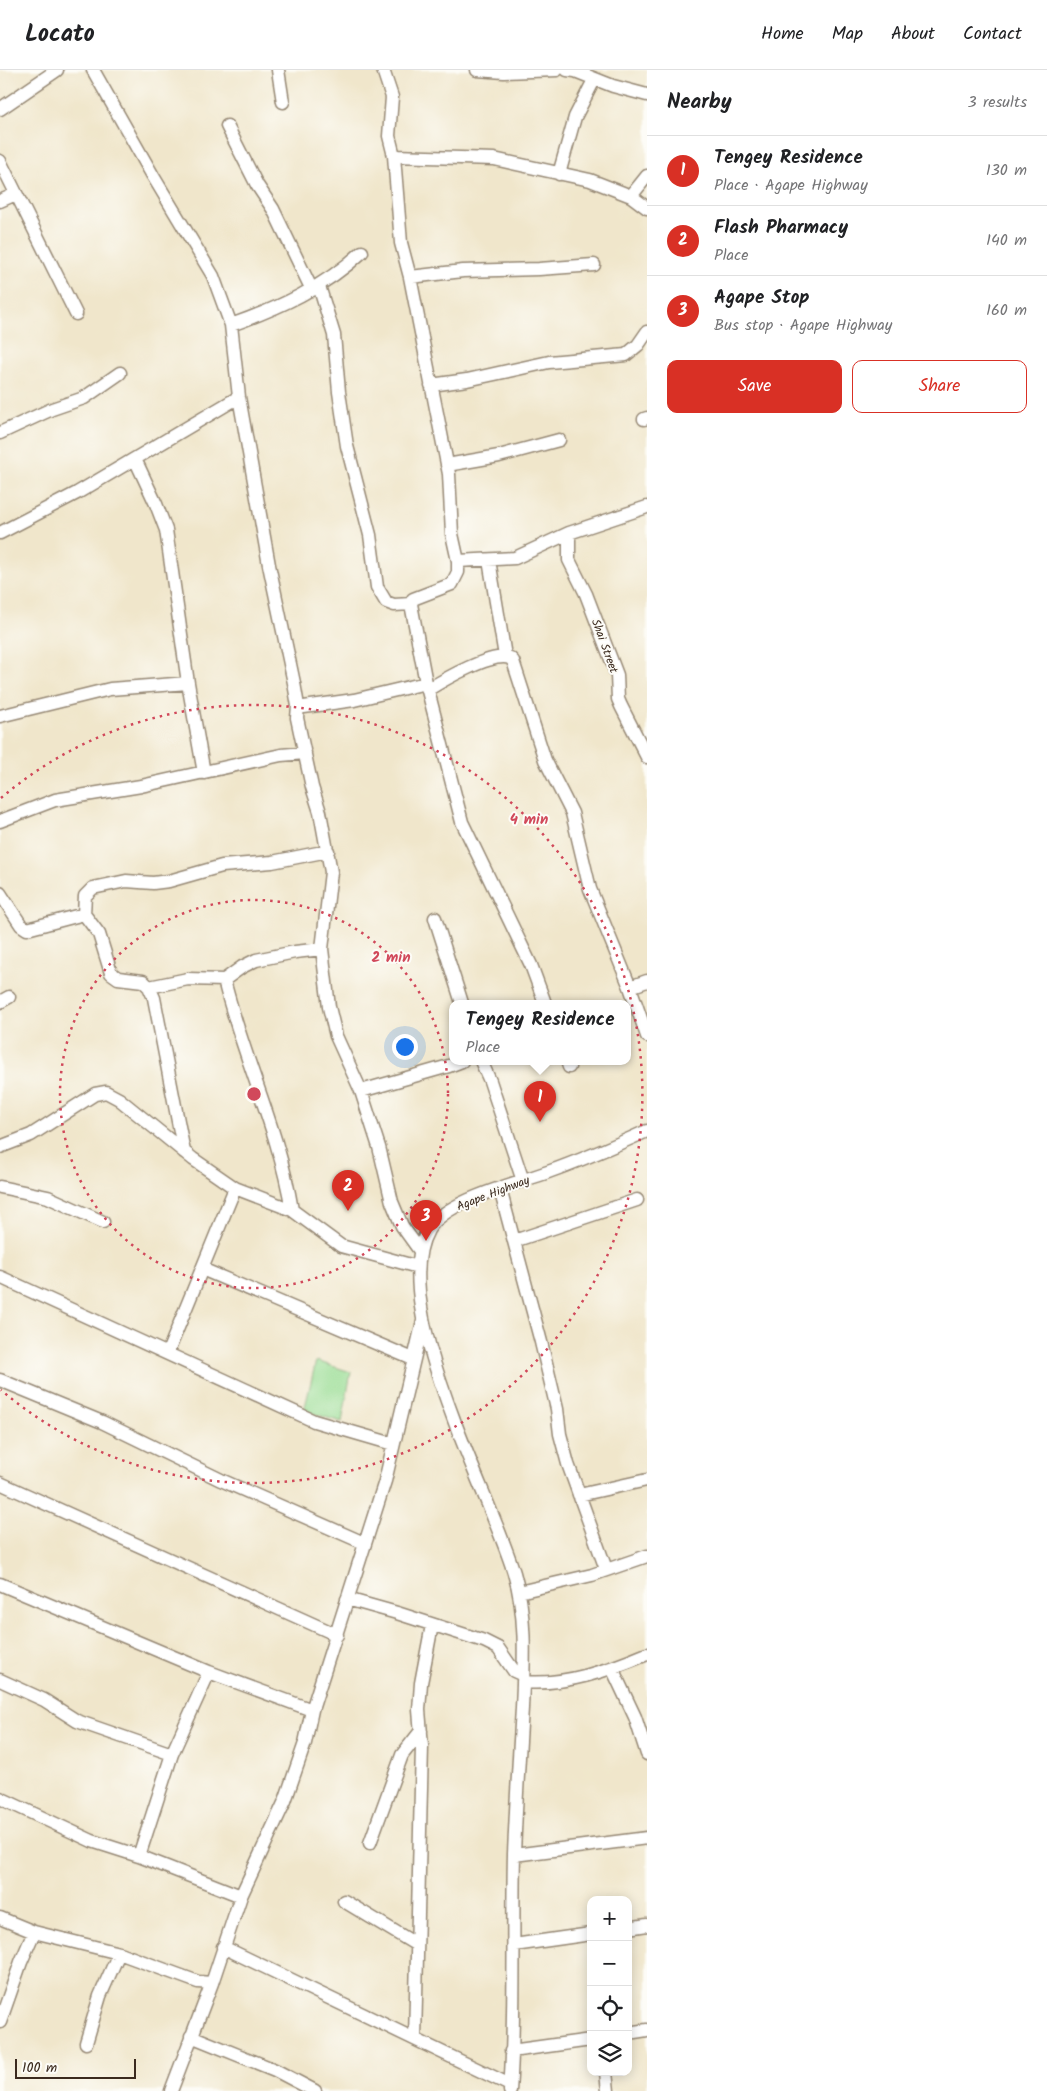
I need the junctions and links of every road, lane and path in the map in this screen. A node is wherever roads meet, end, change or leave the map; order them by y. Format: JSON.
{"nodes":[{"id":1,"x":57,"y":70,"type":"edge"},
{"id":2,"x":93,"y":70,"type":"edge"},
{"id":3,"x":278,"y":70,"type":"edge"},
{"id":4,"x":383,"y":70,"type":"edge"},
{"id":5,"x":477,"y":70,"type":"edge"},
{"id":6,"x":557,"y":70,"type":"edge"},
{"id":7,"x":567,"y":70,"type":"edge"},
{"id":8,"x":588,"y":75,"type":"edge"},
{"id":9,"x":647,"y":95,"type":"edge"},
{"id":10,"x":284,"y":102,"type":"dead end"},
{"id":11,"x":0,"y":109,"type":"edge"},
{"id":12,"x":227,"y":126,"type":"dead end"},
{"id":13,"x":394,"y":156,"type":"junction"},
{"id":14,"x":0,"y":161,"type":"edge"},
{"id":15,"x":559,"y":174,"type":"junction"},
{"id":16,"x":647,"y":176,"type":"edge"},
{"id":17,"x":16,"y":194,"type":"junction"},
{"id":18,"x":631,"y":196,"type":"junction"},
{"id":19,"x":0,"y":202,"type":"edge"},
{"id":20,"x":647,"y":208,"type":"edge"},
{"id":21,"x":362,"y":252,"type":"dead end"},
{"id":22,"x":594,"y":265,"type":"dead end"},
{"id":23,"x":410,"y":277,"type":"junction"},
{"id":24,"x":316,"y":288,"type":"junction"},
{"id":25,"x":76,"y":314,"type":"dead end"},
{"id":26,"x":231,"y":325,"type":"junction"},
{"id":27,"x":647,"y":332,"type":"edge"},
{"id":28,"x":120,"y":373,"type":"dead end"},
{"id":29,"x":431,"y":385,"type":"junction"},
{"id":30,"x":239,"y":397,"type":"junction"},
{"id":31,"x":0,"y":433,"type":"edge"},
{"id":32,"x":559,"y":440,"type":"dead end"},
{"id":33,"x":135,"y":459,"type":"junction"},
{"id":34,"x":447,"y":465,"type":"junction"},
{"id":35,"x":647,"y":507,"type":"edge"},
{"id":36,"x":0,"y":533,"type":"edge"},
{"id":37,"x":569,"y":533,"type":"junction"},
{"id":38,"x":489,"y":560,"type":"junction"},
{"id":39,"x":458,"y":561,"type":"junction"},
{"id":40,"x":411,"y":604,"type":"junction"},
{"id":41,"x":505,"y":656,"type":"junction"},
{"id":42,"x":188,"y":683,"type":"junction"},
{"id":43,"x":427,"y":686,"type":"junction"},
{"id":44,"x":298,"y":706,"type":"junction"},
{"id":45,"x":0,"y":716,"type":"edge"},
{"id":46,"x":305,"y":753,"type":"junction"},
{"id":47,"x":647,"y":757,"type":"edge"},
{"id":48,"x":204,"y":773,"type":"junction"},
{"id":49,"x":0,"y":821,"type":"edge"},
{"id":50,"x":328,"y":851,"type":"junction"},
{"id":51,"x":0,"y":893,"type":"edge"},
{"id":52,"x":84,"y":914,"type":"junction"},
{"id":53,"x":435,"y":918,"type":"dead end"},
{"id":54,"x":322,"y":949,"type":"junction"},
{"id":55,"x":224,"y":980,"type":"junction"},
{"id":56,"x":647,"y":981,"type":"edge"},
{"id":57,"x":149,"y":987,"type":"junction"},
{"id":58,"x":630,"y":988,"type":"junction"},
{"id":59,"x":461,"y":1000,"type":"edge"},
{"id":60,"x":544,"y":1000,"type":"edge"},
{"id":61,"x":647,"y":1036,"type":"edge"},
{"id":62,"x":452,"y":1065,"type":"edge"},
{"id":63,"x":482,"y":1065,"type":"edge"},
{"id":64,"x":361,"y":1091,"type":"junction"},
{"id":65,"x":647,"y":1131,"type":"edge"},
{"id":66,"x":0,"y":1147,"type":"edge"},
{"id":67,"x":184,"y":1152,"type":"junction"},
{"id":68,"x":523,"y":1181,"type":"junction"},
{"id":69,"x":0,"y":1187,"type":"edge"},
{"id":70,"x":235,"y":1188,"type":"junction"},
{"id":71,"x":500,"y":1189,"type":"junction"},
{"id":72,"x":637,"y":1200,"type":"dead end"},
{"id":73,"x":292,"y":1210,"type":"junction"},
{"id":74,"x":103,"y":1222,"type":"dead end"},
{"id":75,"x":514,"y":1241,"type":"junction"},
{"id":76,"x":420,"y":1251,"type":"junction"},
{"id":77,"x":418,"y":1266,"type":"junction"},
{"id":78,"x":202,"y":1269,"type":"junction"},
{"id":79,"x":0,"y":1277,"type":"edge"},
{"id":80,"x":423,"y":1318,"type":"junction"},
{"id":81,"x":168,"y":1352,"type":"junction"},
{"id":82,"x":413,"y":1359,"type":"junction"},
{"id":83,"x":0,"y":1380,"type":"edge"},
{"id":84,"x":393,"y":1444,"type":"junction"},
{"id":85,"x":647,"y":1480,"type":"edge"},
{"id":86,"x":0,"y":1483,"type":"edge"},
{"id":87,"x":580,"y":1496,"type":"junction"},
{"id":88,"x":364,"y":1543,"type":"junction"},
{"id":89,"x":647,"y":1556,"type":"edge"},
{"id":90,"x":606,"y":1569,"type":"junction"},
{"id":91,"x":0,"y":1584,"type":"edge"},
{"id":92,"x":519,"y":1592,"type":"junction"},
{"id":93,"x":347,"y":1599,"type":"junction"},
{"id":94,"x":432,"y":1625,"type":"junction"},
{"id":95,"x":337,"y":1635,"type":"junction"},
{"id":96,"x":647,"y":1654,"type":"edge"},
{"id":97,"x":612,"y":1668,"type":"junction"},
{"id":98,"x":209,"y":1672,"type":"junction"},
{"id":99,"x":523,"y":1678,"type":"junction"},
{"id":100,"x":0,"y":1680,"type":"edge"},
{"id":101,"x":312,"y":1710,"type":"junction"},
{"id":102,"x":421,"y":1731,"type":"junction"},
{"id":103,"x":172,"y":1754,"type":"junction"},
{"id":104,"x":647,"y":1754,"type":"edge"},
{"id":105,"x":0,"y":1798,"type":"edge"},
{"id":106,"x":647,"y":1838,"type":"edge"},
{"id":107,"x":370,"y":1843,"type":"dead end"},
{"id":108,"x":514,"y":1855,"type":"junction"},
{"id":109,"x":139,"y":1856,"type":"junction"},
{"id":110,"x":241,"y":1896,"type":"junction"},
{"id":111,"x":344,"y":1901,"type":"dead end"},
{"id":112,"x":0,"y":1918,"type":"edge"},
{"id":113,"x":647,"y":1925,"type":"edge"},
{"id":114,"x":632,"y":1927,"type":"edge"},
{"id":115,"x":34,"y":1932,"type":"junction"},
{"id":116,"x":587,"y":1935,"type":"edge"},
{"id":117,"x":417,"y":1945,"type":"junction"},
{"id":118,"x":514,"y":1945,"type":"junction"},
{"id":119,"x":223,"y":1947,"type":"junction"},
{"id":120,"x":119,"y":1953,"type":"junction"},
{"id":121,"x":212,"y":1983,"type":"junction"},
{"id":122,"x":0,"y":2022,"type":"edge"},
{"id":123,"x":647,"y":2030,"type":"edge"},
{"id":124,"x":632,"y":2033,"type":"edge"},
{"id":125,"x":191,"y":2036,"type":"junction"},
{"id":126,"x":415,"y":2039,"type":"junction"},
{"id":127,"x":587,"y":2041,"type":"edge"},
{"id":128,"x":86,"y":2043,"type":"dead end"},
{"id":129,"x":511,"y":2051,"type":"junction"},
{"id":130,"x":606,"y":2076,"type":"edge"},
{"id":131,"x":296,"y":2087,"type":"edge"},
{"id":132,"x":510,"y":2088,"type":"edge"},
{"id":133,"x":171,"y":2091,"type":"edge"},
{"id":134,"x":315,"y":2091,"type":"edge"},
{"id":135,"x":608,"y":2091,"type":"edge"}],
"edges":[{"from":1,"to":11,"type":"street"},
{"from":2,"to":26,"type":"street"},
{"from":3,"to":10,"type":"street"},
{"from":4,"to":13,"type":"street"},
{"from":5,"to":6,"type":"street"},
{"from":7,"to":8,"type":"street"},
{"from":8,"to":9,"type":"street"},
{"from":8,"to":15,"type":"street"},
{"from":12,"to":24,"type":"street"},
{"from":13,"to":15,"type":"street"},
{"from":13,"to":23,"type":"street"},
{"from":14,"to":17,"type":"street"},
{"from":15,"to":18,"type":"street"},
{"from":16,"to":18,"type":"street"},
{"from":17,"to":19,"type":"street"},
{"from":17,"to":25,"type":"street"},
{"from":18,"to":20,"type":"street"},
{"from":21,"to":24,"type":"street"},
{"from":22,"to":23,"type":"street"},
{"from":23,"to":29,"type":"street"},
{"from":24,"to":26,"type":"street"},
{"from":24,"to":40,"type":"street"},
{"from":26,"to":30,"type":"street"},
{"from":27,"to":29,"type":"street"},
{"from":28,"to":31,"type":"street"},
{"from":29,"to":34,"type":"street"},
{"from":30,"to":33,"type":"street"},
{"from":30,"to":44,"type":"street"},
{"from":32,"to":34,"type":"street"},
{"from":33,"to":36,"type":"street"},
{"from":33,"to":42,"type":"street"},
{"from":34,"to":39,"type":"street"},
{"from":35,"to":37,"type":"street"},
{"from":37,"to":38,"type":"street"},
{"from":37,"to":47,"type":"street","name":"Shai Street"},
{"from":38,"to":39,"type":"street"},
{"from":38,"to":41,"type":"street"},
{"from":39,"to":40,"type":"street"},
{"from":40,"to":43,"type":"street"},
{"from":41,"to":43,"type":"street"},
{"from":41,"to":58,"type":"street"},
{"from":42,"to":45,"type":"street"},
{"from":42,"to":48,"type":"street"},
{"from":43,"to":44,"type":"street"},
{"from":43,"to":60,"type":"street"},
{"from":44,"to":46,"type":"street"},
{"from":46,"to":48,"type":"street"},
{"from":46,"to":50,"type":"street"},
{"from":48,"to":49,"type":"street"},
{"from":50,"to":52,"type":"street"},
{"from":50,"to":54,"type":"street"},
{"from":51,"to":52,"type":"street"},
{"from":52,"to":57,"type":"street"},
{"from":53,"to":59,"type":"street"},
{"from":54,"to":55,"type":"street"},
{"from":54,"to":64,"type":"street"},
{"from":55,"to":57,"type":"street"},
{"from":55,"to":73,"type":"street"},
{"from":56,"to":58,"type":"street"},
{"from":57,"to":67,"type":"street"},
{"from":58,"to":61,"type":"street"},
{"from":62,"to":64,"type":"street"},
{"from":63,"to":68,"type":"street"},
{"from":64,"to":76,"type":"street"},
{"from":65,"to":68,"type":"street","name":"Agape Highway"},
{"from":66,"to":67,"type":"street"},
{"from":67,"to":70,"type":"street"},
{"from":68,"to":71,"type":"street","name":"Agape Highway"},
{"from":69,"to":74,"type":"street"},
{"from":70,"to":73,"type":"street"},
{"from":70,"to":78,"type":"street"},
{"from":71,"to":75,"type":"street"},
{"from":71,"to":76,"type":"street","name":"Agape Highway"},
{"from":72,"to":75,"type":"street"},
{"from":73,"to":77,"type":"street"},
{"from":75,"to":87,"type":"street"},
{"from":76,"to":77,"type":"street","name":"Agape Highway"},
{"from":77,"to":80,"type":"street","name":"Agape Highway"},
{"from":78,"to":81,"type":"street"},
{"from":78,"to":82,"type":"street"},
{"from":79,"to":81,"type":"street"},
{"from":80,"to":82,"type":"street"},
{"from":80,"to":92,"type":"street"},
{"from":81,"to":84,"type":"street"},
{"from":82,"to":84,"type":"street"},
{"from":83,"to":88,"type":"street"},
{"from":84,"to":88,"type":"street"},
{"from":85,"to":87,"type":"street"},
{"from":86,"to":95,"type":"street"},
{"from":87,"to":90,"type":"street"},
{"from":88,"to":93,"type":"street"},
{"from":89,"to":90,"type":"street"},
{"from":90,"to":92,"type":"street"},
{"from":91,"to":98,"type":"street"},
{"from":92,"to":99,"type":"street"},
{"from":93,"to":94,"type":"street"},
{"from":93,"to":95,"type":"street"},
{"from":94,"to":99,"type":"street"},
{"from":94,"to":102,"type":"street"},
{"from":95,"to":101,"type":"street"},
{"from":96,"to":97,"type":"street"},
{"from":97,"to":99,"type":"street"},
{"from":97,"to":104,"type":"street"},
{"from":98,"to":101,"type":"street"},
{"from":98,"to":103,"type":"street"},
{"from":99,"to":108,"type":"street"},
{"from":100,"to":103,"type":"street"},
{"from":101,"to":110,"type":"street"},
{"from":102,"to":107,"type":"street"},
{"from":102,"to":117,"type":"street"},
{"from":103,"to":109,"type":"street"},
{"from":105,"to":109,"type":"street"},
{"from":106,"to":108,"type":"street"},
{"from":108,"to":118,"type":"street"},
{"from":109,"to":110,"type":"street"},
{"from":110,"to":119,"type":"street"},
{"from":111,"to":117,"type":"street"},
{"from":112,"to":115,"type":"street"},
{"from":113,"to":114,"type":"street"},
{"from":115,"to":120,"type":"street"},
{"from":115,"to":122,"type":"street"},
{"from":116,"to":118,"type":"street"},
{"from":117,"to":126,"type":"street"},
{"from":118,"to":129,"type":"street"},
{"from":119,"to":121,"type":"street"},
{"from":119,"to":126,"type":"street"},
{"from":120,"to":121,"type":"street"},
{"from":120,"to":128,"type":"street"},
{"from":121,"to":125,"type":"street"},
{"from":123,"to":124,"type":"street"},
{"from":125,"to":131,"type":"street"},
{"from":125,"to":133,"type":"street"},
{"from":126,"to":132,"type":"street"},
{"from":127,"to":129,"type":"street"},
{"from":129,"to":132,"type":"street"},
{"from":130,"to":135,"type":"street"},
{"from":131,"to":134,"type":"street"}]}
